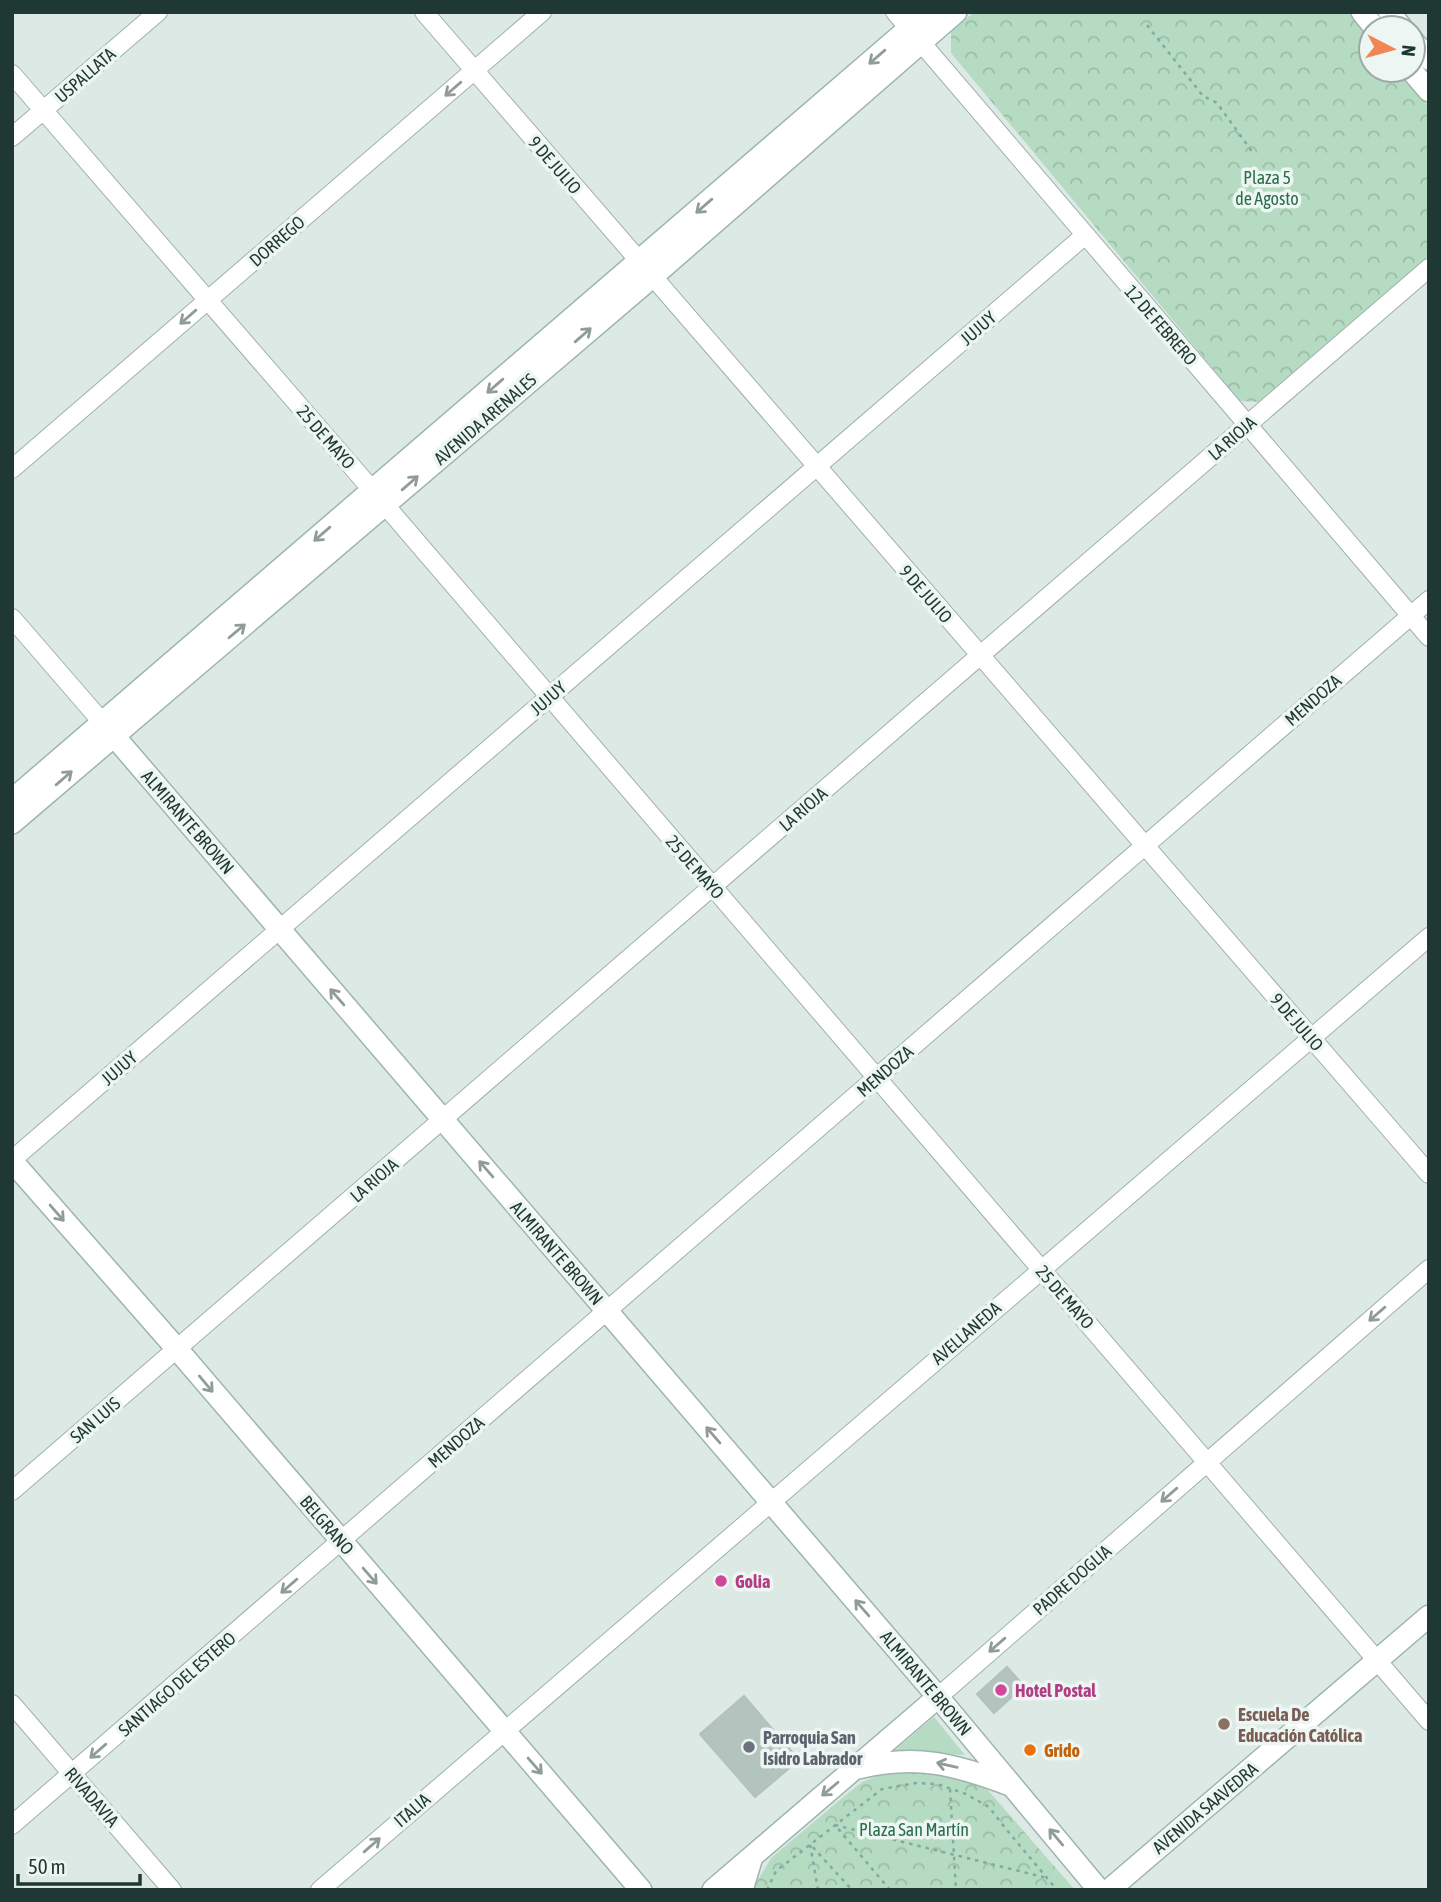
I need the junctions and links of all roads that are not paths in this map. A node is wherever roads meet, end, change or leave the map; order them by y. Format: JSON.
{"nodes":[{"id":1,"x":158,"y":12,"type":"edge"},
{"id":2,"x":424,"y":12,"type":"edge"},
{"id":3,"x":542,"y":12,"type":"edge"},
{"id":4,"x":895,"y":12,"type":"edge"},
{"id":5,"x":928,"y":12,"type":"edge"},
{"id":6,"x":956,"y":12,"type":"edge"},
{"id":7,"x":915,"y":36,"type":"junction"},
{"id":8,"x":474,"y":70,"type":"junction"},
{"id":9,"x":12,"y":74,"type":"edge"},
{"id":10,"x":44,"y":110,"type":"junction"},
{"id":11,"x":12,"y":137,"type":"edge"},
{"id":12,"x":1084,"y":236,"type":"junction"},
{"id":13,"x":1429,"y":268,"type":"edge"},
{"id":14,"x":645,"y":269,"type":"junction"},
{"id":15,"x":208,"y":300,"type":"junction"},
{"id":16,"x":1247,"y":425,"type":"junction"},
{"id":17,"x":817,"y":467,"type":"junction"},
{"id":18,"x":12,"y":469,"type":"edge"},
{"id":19,"x":379,"y":498,"type":"junction"},
{"id":20,"x":1429,"y":600,"type":"edge"},
{"id":21,"x":1411,"y":616,"type":"junction"},
{"id":22,"x":12,"y":618,"type":"edge"},
{"id":23,"x":1429,"y":637,"type":"edge"},
{"id":24,"x":980,"y":656,"type":"junction"},
{"id":25,"x":549,"y":698,"type":"junction"},
{"id":26,"x":108,"y":729,"type":"junction"},
{"id":27,"x":12,"y":800,"type":"edge"},
{"id":28,"x":12,"y":823,"type":"edge"},
{"id":29,"x":1144,"y":846,"type":"junction"},
{"id":30,"x":712,"y":887,"type":"junction"},
{"id":31,"x":280,"y":930,"type":"junction"},
{"id":32,"x":1429,"y":937,"type":"edge"},
{"id":33,"x":1311,"y":1038,"type":"junction"},
{"id":34,"x":876,"y":1078,"type":"junction"},
{"id":35,"x":443,"y":1120,"type":"junction"},
{"id":36,"x":12,"y":1161,"type":"edge"},
{"id":37,"x":1429,"y":1174,"type":"edge"},
{"id":38,"x":1041,"y":1269,"type":"junction"},
{"id":39,"x":1429,"y":1269,"type":"edge"},
{"id":40,"x":607,"y":1311,"type":"junction"},
{"id":41,"x":177,"y":1349,"type":"junction"},
{"id":42,"x":1206,"y":1463,"type":"junction"},
{"id":43,"x":12,"y":1491,"type":"edge"},
{"id":44,"x":770,"y":1502,"type":"junction"},
{"id":45,"x":341,"y":1542,"type":"junction"},
{"id":46,"x":1429,"y":1616,"type":"edge"},
{"id":47,"x":1377,"y":1661,"type":"junction"},
{"id":48,"x":938,"y":1697,"type":"junction"},
{"id":49,"x":12,"y":1704,"type":"edge"},
{"id":50,"x":1429,"y":1721,"type":"edge"},
{"id":51,"x":504,"y":1730,"type":"junction"},
{"id":52,"x":855,"y":1768,"type":"junction"},
{"id":53,"x":72,"y":1774,"type":"junction"},
{"id":54,"x":1012,"y":1785,"type":"junction"},
{"id":55,"x":12,"y":1825,"type":"edge"},
{"id":56,"x":753,"y":1855,"type":"junction"},
{"id":57,"x":172,"y":1890,"type":"edge"},
{"id":58,"x":320,"y":1890,"type":"edge"},
{"id":59,"x":641,"y":1890,"type":"edge"},
{"id":60,"x":713,"y":1890,"type":"edge"},
{"id":61,"x":741,"y":1890,"type":"edge"},
{"id":62,"x":1099,"y":1890,"type":"edge"},
{"id":63,"x":1109,"y":1890,"type":"edge"}],
"edges":[{"from":1,"to":10,"type":"street","name":"USPALLATA"},
{"from":2,"to":8,"type":"street","name":"9 DE JULIO"},
{"from":3,"to":8,"type":"street","name":"DORREGO"},
{"from":4,"to":7,"type":"street","name":"12 DE FEBRERO"},
{"from":5,"to":7,"type":"street","name":"AVENIDA ARENALES"},
{"from":6,"to":7,"type":"street","name":"AVENIDA ARENALES"},
{"from":7,"to":12,"type":"street","name":"12 DE FEBRERO"},
{"from":7,"to":14,"type":"street","name":"AVENIDA ARENALES"},
{"from":8,"to":14,"type":"street","name":"9 DE JULIO"},
{"from":8,"to":15,"type":"street","name":"DORREGO","one_way":true},
{"from":9,"to":10,"type":"street","name":"25 DE MAYO"},
{"from":10,"to":11,"type":"street","name":"USPALLATA"},
{"from":10,"to":15,"type":"street","name":"25 DE MAYO"},
{"from":12,"to":16,"type":"street","name":"12 DE FEBRERO"},
{"from":12,"to":17,"type":"street","name":"JUJUY"},
{"from":13,"to":16,"type":"street","name":"LA RIOJA"},
{"from":14,"to":17,"type":"street","name":"9 DE JULIO"},
{"from":14,"to":19,"type":"street","name":"AVENIDA ARENALES"},
{"from":15,"to":18,"type":"street","name":"DORREGO","one_way":true},
{"from":15,"to":19,"type":"street","name":"25 DE MAYO"},
{"from":16,"to":21,"type":"street","name":"12 DE FEBRERO"},
{"from":16,"to":24,"type":"street","name":"LA RIOJA"},
{"from":17,"to":24,"type":"street","name":"9 DE JULIO"},
{"from":17,"to":25,"type":"street","name":"JUJUY"},
{"from":19,"to":25,"type":"street","name":"25 DE MAYO"},
{"from":19,"to":26,"type":"street","name":"AVENIDA ARENALES"},
{"from":20,"to":21,"type":"street","name":"MENDOZA"},
{"from":21,"to":23,"type":"street","name":"12 DE FEBRERO"},
{"from":21,"to":29,"type":"street","name":"MENDOZA"},
{"from":22,"to":26,"type":"street","name":"ALMIRANTE BROWN"},
{"from":24,"to":29,"type":"street","name":"9 DE JULIO"},
{"from":24,"to":30,"type":"street","name":"LA RIOJA"},
{"from":25,"to":30,"type":"street","name":"25 DE MAYO"},
{"from":25,"to":31,"type":"street","name":"JUJUY"},
{"from":26,"to":27,"type":"street","name":"AVENIDA ARENALES"},
{"from":28,"to":26,"type":"street","name":"AVENIDA ARENALES","one_way":true},
{"from":26,"to":31,"type":"street","name":"ALMIRANTE BROWN"},
{"from":29,"to":33,"type":"street","name":"9 DE JULIO"},
{"from":29,"to":34,"type":"street","name":"MENDOZA"},
{"from":30,"to":34,"type":"street","name":"25 DE MAYO"},
{"from":30,"to":35,"type":"street","name":"LA RIOJA"},
{"from":35,"to":31,"type":"street","name":"ALMIRANTE BROWN","one_way":true},
{"from":31,"to":36,"type":"street","name":"JUJUY"},
{"from":32,"to":33,"type":"street","name":"AVELLANEDA"},
{"from":33,"to":37,"type":"street","name":"9 DE JULIO"},
{"from":33,"to":38,"type":"street","name":"AVELLANEDA"},
{"from":34,"to":38,"type":"street","name":"25 DE MAYO"},
{"from":34,"to":40,"type":"street","name":"MENDOZA"},
{"from":40,"to":35,"type":"street","name":"ALMIRANTE BROWN","one_way":true},
{"from":35,"to":41,"type":"street","name":"LA RIOJA"},
{"from":36,"to":41,"type":"street","name":"BELGRANO","one_way":true},
{"from":38,"to":42,"type":"street","name":"25 DE MAYO"},
{"from":38,"to":44,"type":"street","name":"AVELLANEDA"},
{"from":39,"to":42,"type":"street","name":"PADRE DOGLIA","one_way":true},
{"from":44,"to":40,"type":"street","name":"ALMIRANTE BROWN","one_way":true},
{"from":40,"to":45,"type":"street","name":"MENDOZA"},
{"from":41,"to":43,"type":"street","name":"SAN LUIS"},
{"from":41,"to":45,"type":"street","name":"BELGRANO","one_way":true},
{"from":42,"to":47,"type":"street","name":"25 DE MAYO"},
{"from":42,"to":48,"type":"street","name":"PADRE DOGLIA","one_way":true},
{"from":48,"to":44,"type":"street","name":"ALMIRANTE BROWN","one_way":true},
{"from":44,"to":51,"type":"street","name":"AVELLANEDA"},
{"from":45,"to":51,"type":"street","name":"BELGRANO","one_way":true},
{"from":45,"to":53,"type":"street","name":"SANTIAGO DEL ESTERO","one_way":true},
{"from":46,"to":47,"type":"street","name":"AVENIDA SAAVEDRA"},
{"from":47,"to":50,"type":"street","name":"25 DE MAYO"},
{"from":47,"to":63,"type":"street","name":"AVENIDA SAAVEDRA"},
{"from":48,"to":52,"type":"street","name":"PADRE DOGLIA"},
{"from":48,"to":54,"type":"street","name":"ALMIRANTE BROWN"},
{"from":49,"to":53,"type":"street","name":"RIVADAVIA"},
{"from":58,"to":51,"type":"street","name":"ITALIA","one_way":true},
{"from":51,"to":59,"type":"street","name":"BELGRANO","one_way":true},
{"from":54,"to":52,"type":"street","one_way":true},
{"from":52,"to":56,"type":"street","name":"PADRE DOGLIA","one_way":true},
{"from":53,"to":55,"type":"street","name":"SANTIAGO DEL ESTERO"},
{"from":53,"to":57,"type":"street","name":"RIVADAVIA"},
{"from":62,"to":54,"type":"street","name":"ALMIRANTE BROWN","one_way":true},
{"from":56,"to":60,"type":"street","name":"PADRE DOGLIA"},
{"from":56,"to":61,"type":"street"}]}
